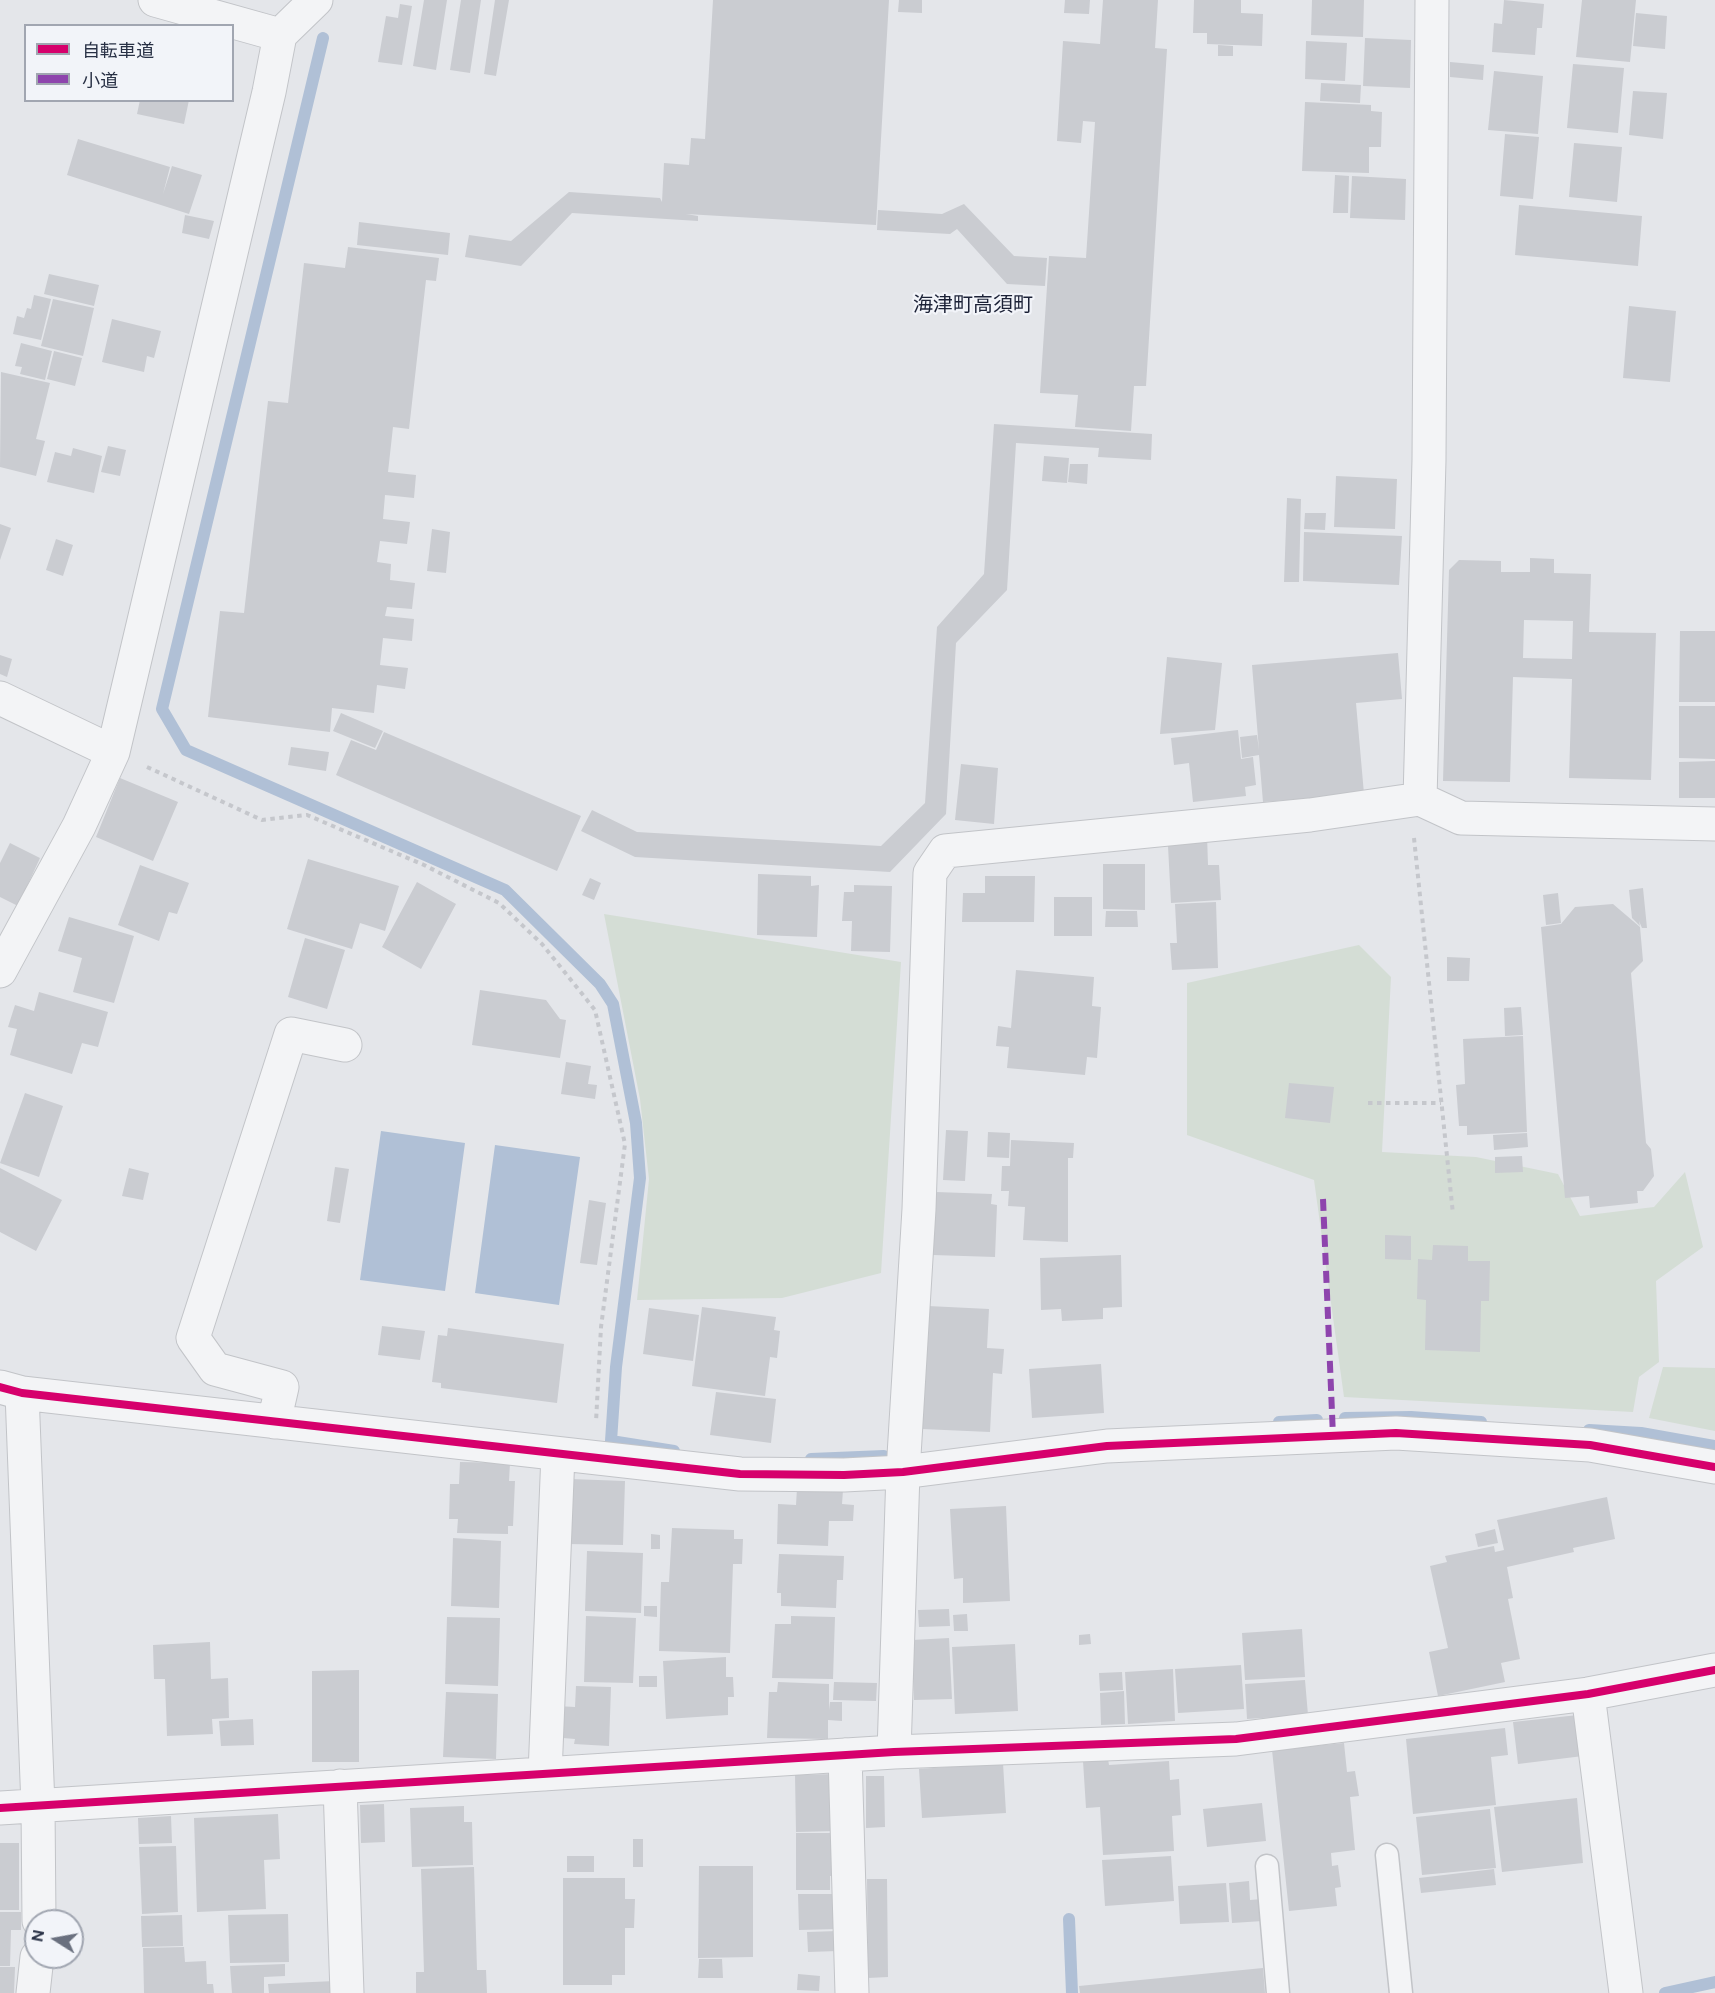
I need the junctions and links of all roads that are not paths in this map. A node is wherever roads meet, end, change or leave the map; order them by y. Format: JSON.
{"nodes":[{"id":1,"x":155,"y":0,"type":"edge"},
{"id":2,"x":316,"y":0,"type":"edge"},
{"id":3,"x":1432,"y":0,"type":"edge"},
{"id":4,"x":280,"y":34,"type":"junction"},
{"id":5,"x":0,"y":698,"type":"edge"},
{"id":6,"x":113,"y":752,"type":"junction"},
{"id":7,"x":1415,"y":800,"type":"junction"},
{"id":8,"x":1715,"y":824,"type":"edge"},
{"id":9,"x":0,"y":971,"type":"edge"},
{"id":10,"x":345,"y":1045,"type":"dead end"},
{"id":11,"x":11,"y":1390,"type":"edge"},
{"id":12,"x":274,"y":1422,"type":"junction"},
{"id":13,"x":558,"y":1455,"type":"junction"},
{"id":14,"x":1715,"y":1467,"type":"edge"},
{"id":15,"x":903,"y":1472,"type":"junction"},
{"id":16,"x":1715,"y":1670,"type":"edge"},
{"id":17,"x":1588,"y":1694,"type":"junction"},
{"id":18,"x":894,"y":1752,"type":"junction"},
{"id":19,"x":845,"y":1755,"type":"junction"},
{"id":20,"x":545,"y":1774,"type":"junction"},
{"id":21,"x":340,"y":1786,"type":"junction"},
{"id":22,"x":38,"y":1806,"type":"junction"},
{"id":23,"x":0,"y":1808,"type":"edge"},
{"id":24,"x":1387,"y":1855,"type":"dead end"},
{"id":25,"x":1267,"y":1866,"type":"dead end"},
{"id":26,"x":39,"y":1909,"type":"edge"},
{"id":27,"x":36,"y":1969,"type":"edge"},
{"id":28,"x":33,"y":1993,"type":"edge"},
{"id":29,"x":347,"y":1993,"type":"edge"},
{"id":30,"x":852,"y":1993,"type":"edge"},
{"id":31,"x":1278,"y":1993,"type":"edge"},
{"id":32,"x":1401,"y":1993,"type":"edge"},
{"id":33,"x":1626,"y":1993,"type":"edge"}],
"edges":[{"from":1,"to":4,"type":"street"},
{"from":2,"to":4,"type":"street"},
{"from":3,"to":7,"type":"street"},
{"from":4,"to":6,"type":"street"},
{"from":5,"to":6,"type":"street"},
{"from":6,"to":9,"type":"street"},
{"from":7,"to":8,"type":"street"},
{"from":7,"to":15,"type":"street"},
{"from":10,"to":12,"type":"street"},
{"from":11,"to":12,"type":"street"},
{"from":11,"to":22,"type":"street"},
{"from":12,"to":13,"type":"street"},
{"from":13,"to":15,"type":"street"},
{"from":13,"to":20,"type":"street"},
{"from":14,"to":15,"type":"street"},
{"from":15,"to":18,"type":"street"},
{"from":16,"to":17,"type":"street"},
{"from":17,"to":18,"type":"street"},
{"from":17,"to":33,"type":"street"},
{"from":18,"to":19,"type":"street"},
{"from":19,"to":20,"type":"street"},
{"from":19,"to":30,"type":"street"},
{"from":20,"to":21,"type":"street"},
{"from":21,"to":22,"type":"street"},
{"from":21,"to":29,"type":"street"},
{"from":22,"to":23,"type":"street"},
{"from":22,"to":26,"type":"street"},
{"from":24,"to":32,"type":"lane"},
{"from":25,"to":31,"type":"lane"},
{"from":27,"to":28,"type":"street"}]}
